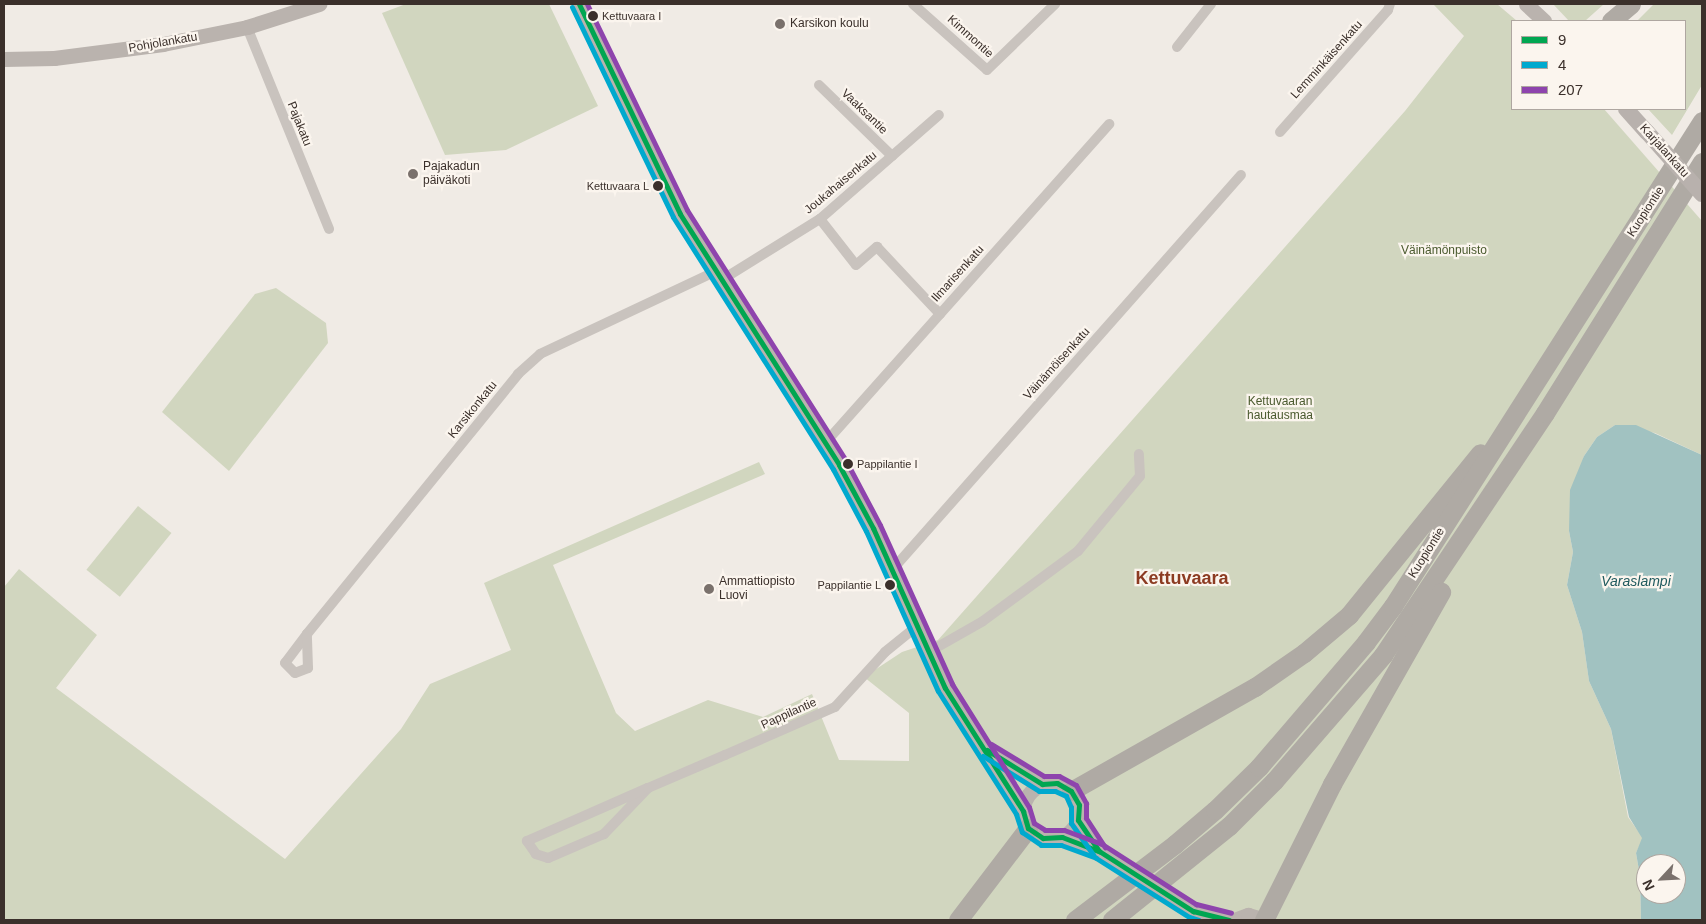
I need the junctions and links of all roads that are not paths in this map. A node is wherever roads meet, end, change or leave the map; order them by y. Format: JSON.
{"nodes":[{"id":1,"x":319,"y":4,"type":"edge"},
{"id":2,"x":579,"y":4,"type":"edge"},
{"id":3,"x":913,"y":4,"type":"edge"},
{"id":4,"x":1055,"y":4,"type":"edge"},
{"id":5,"x":1211,"y":4,"type":"edge"},
{"id":6,"x":1390,"y":4,"type":"edge"},
{"id":7,"x":1526,"y":4,"type":"edge"},
{"id":8,"x":1631,"y":4,"type":"edge"},
{"id":9,"x":1543,"y":20,"type":"edge"},
{"id":10,"x":1612,"y":20,"type":"edge"},
{"id":11,"x":247,"y":27,"type":"junction"},
{"id":12,"x":1177,"y":46,"type":"dead end"},
{"id":13,"x":4,"y":59,"type":"edge"},
{"id":14,"x":819,"y":85,"type":"dead end"},
{"id":15,"x":1627,"y":110,"type":"edge"},
{"id":16,"x":939,"y":115,"type":"dead end"},
{"id":17,"x":1702,"y":121,"type":"edge"},
{"id":18,"x":1110,"y":124,"type":"dead end"},
{"id":19,"x":1280,"y":132,"type":"dead end"},
{"id":20,"x":892,"y":156,"type":"junction"},
{"id":21,"x":1702,"y":162,"type":"edge"},
{"id":22,"x":1241,"y":175,"type":"dead end"},
{"id":23,"x":1702,"y":194,"type":"edge"},
{"id":24,"x":820,"y":219,"type":"junction"},
{"id":25,"x":329,"y":229,"type":"dead end"},
{"id":26,"x":721,"y":274,"type":"junction"},
{"id":27,"x":940,"y":314,"type":"junction"},
{"id":28,"x":1515,"y":413,"type":"junction"},
{"id":29,"x":826,"y":442,"type":"junction"},
{"id":30,"x":1139,"y":454,"type":"dead end"},
{"id":31,"x":1502,"y":479,"type":"junction"},
{"id":32,"x":892,"y":570,"type":"junction"},
{"id":33,"x":915,"y":628,"type":"junction"},
{"id":34,"x":307,"y":634,"type":"dead end"},
{"id":35,"x":927,"y":653,"type":"junction"},
{"id":36,"x":982,"y":747,"type":"junction"},
{"id":37,"x":1042,"y":784,"type":"junction"},
{"id":38,"x":648,"y":788,"type":"junction"},
{"id":39,"x":1071,"y":791,"type":"junction"},
{"id":40,"x":1025,"y":819,"type":"junction"},
{"id":41,"x":1078,"y":820,"type":"junction"},
{"id":42,"x":1062,"y":837,"type":"junction"},
{"id":43,"x":1099,"y":851,"type":"junction"},
{"id":44,"x":1193,"y":912,"type":"edge"},
{"id":45,"x":958,"y":920,"type":"edge"},
{"id":46,"x":1075,"y":920,"type":"edge"},
{"id":47,"x":1112,"y":920,"type":"edge"},
{"id":48,"x":1229,"y":920,"type":"edge"},
{"id":49,"x":1234,"y":920,"type":"edge"},
{"id":50,"x":1264,"y":920,"type":"edge"}],
"edges":[{"from":1,"to":11,"type":"street","name":"Pohjolankatu"},
{"from":2,"to":26,"type":"street"},
{"from":3,"to":4,"type":"street","name":"Kimmontie"},
{"from":5,"to":12,"type":"street"},
{"from":6,"to":19,"type":"street","name":"Lemminkäisenkatu"},
{"from":7,"to":9,"type":"street"},
{"from":8,"to":10,"type":"highway"},
{"from":11,"to":13,"type":"street","name":"Pohjolankatu"},
{"from":11,"to":25,"type":"street","name":"Pajakatu"},
{"from":14,"to":20,"type":"street","name":"Vaaksantie"},
{"from":15,"to":23,"type":"main road","name":"Karjalankatu","bridge":true},
{"from":16,"to":20,"type":"street","name":"Joukahaisenkatu"},
{"from":17,"to":28,"type":"highway","name":"Kuopiontie"},
{"from":18,"to":27,"type":"street","name":"Ilmarisenkatu"},
{"from":20,"to":24,"type":"street","name":"Joukahaisenkatu"},
{"from":21,"to":31,"type":"highway","name":"Kuopiontie"},
{"from":22,"to":32,"type":"street","name":"Väinämöisenkatu"},
{"from":24,"to":26,"type":"street","name":"Joukahaisenkatu"},
{"from":24,"to":27,"type":"street"},
{"from":26,"to":29,"type":"street"},
{"from":26,"to":34,"type":"street","name":"Karsikonkatu"},
{"from":27,"to":29,"type":"street","name":"Ilmarisenkatu"},
{"from":28,"to":39,"type":"highway"},
{"from":28,"to":46,"type":"highway","name":"Kuopiontie"},
{"from":29,"to":32,"type":"street"},
{"from":30,"to":35,"type":"street"},
{"from":31,"to":47,"type":"highway","name":"Kuopiontie"},
{"from":31,"to":50,"type":"highway"},
{"from":32,"to":33,"type":"street"},
{"from":33,"to":35,"type":"street"},
{"from":33,"to":38,"type":"street","name":"Pappilantie"},
{"from":35,"to":36,"type":"street"},
{"from":36,"to":37,"type":"street"},
{"from":36,"to":40,"type":"street"},
{"from":37,"to":39,"type":"street"},
{"from":37,"to":40,"type":"street"},
{"from":38,"to":38,"type":"street","name":"Pappilantie"},
{"from":39,"to":41,"type":"street"},
{"from":40,"to":42,"type":"street"},
{"from":40,"to":45,"type":"highway"},
{"from":41,"to":42,"type":"street"},
{"from":41,"to":43,"type":"street"},
{"from":42,"to":43,"type":"street"},
{"from":43,"to":44,"type":"street","bridge":true},
{"from":44,"to":48,"type":"street"},
{"from":49,"to":50,"type":"street"}]}
